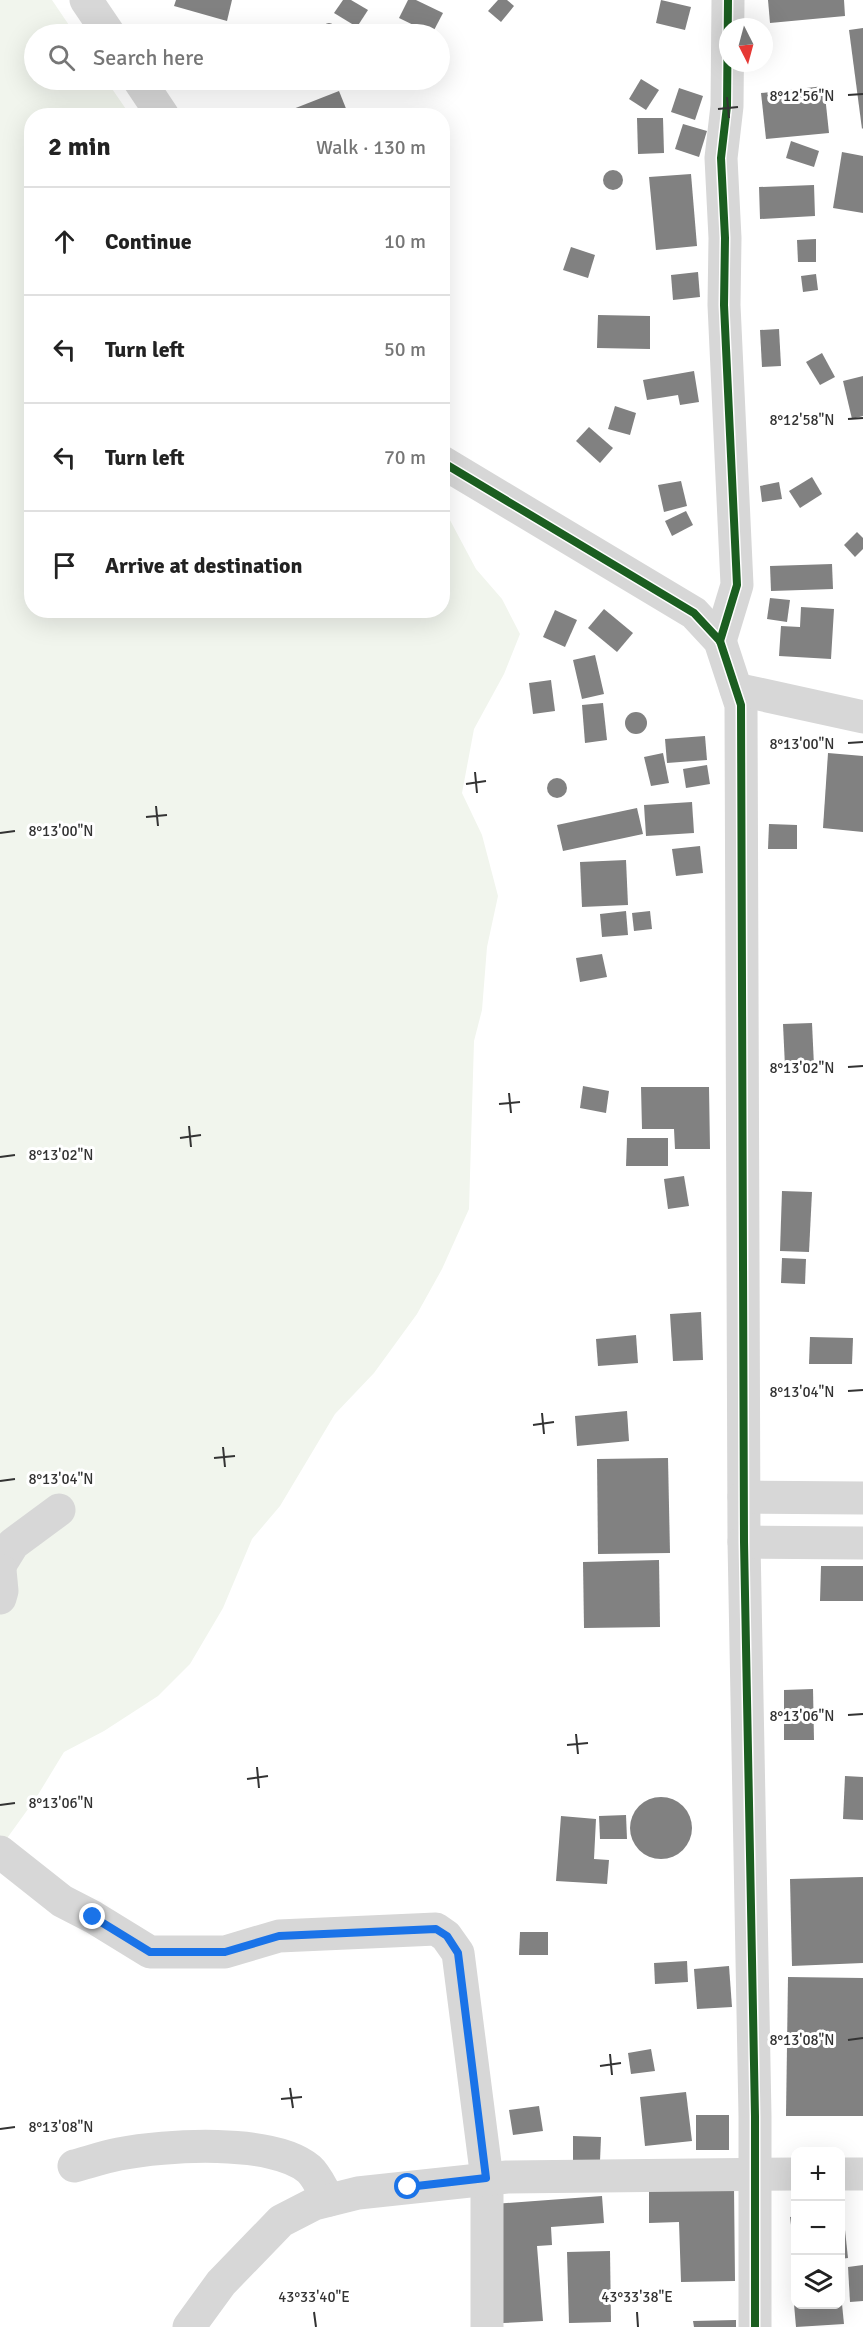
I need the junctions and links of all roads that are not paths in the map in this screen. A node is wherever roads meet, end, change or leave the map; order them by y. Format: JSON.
{"nodes":[{"id":1,"x":86,"y":0,"type":"edge"},
{"id":2,"x":728,"y":0,"type":"edge"},
{"id":3,"x":102,"y":24,"type":"edge"},
{"id":4,"x":146,"y":90,"type":"edge"},
{"id":5,"x":158,"y":108,"type":"edge"},
{"id":6,"x":450,"y":467,"type":"edge"},
{"id":7,"x":720,"y":641,"type":"junction"},
{"id":8,"x":736,"y":689,"type":"junction"},
{"id":9,"x":863,"y":717,"type":"edge"},
{"id":10,"x":744,"y":1497,"type":"junction"},
{"id":11,"x":863,"y":1498,"type":"edge"},
{"id":12,"x":59,"y":1510,"type":"dead end"},
{"id":13,"x":744,"y":1542,"type":"junction"},
{"id":14,"x":863,"y":1543,"type":"edge"},
{"id":15,"x":0,"y":1565,"type":"edge"},
{"id":16,"x":0,"y":1570,"type":"edge"},
{"id":17,"x":0,"y":1598,"type":"edge"},
{"id":18,"x":0,"y":1852,"type":"edge"},
{"id":19,"x":74,"y":2166,"type":"dead end"},
{"id":20,"x":756,"y":2174,"type":"junction"},
{"id":21,"x":791,"y":2174,"type":"edge"},
{"id":22,"x":845,"y":2174,"type":"edge"},
{"id":23,"x":863,"y":2174,"type":"edge"},
{"id":24,"x":486,"y":2178,"type":"junction"},
{"id":25,"x":329,"y":2200,"type":"junction"},
{"id":26,"x":189,"y":2327,"type":"edge"},
{"id":27,"x":487,"y":2327,"type":"edge"},
{"id":28,"x":755,"y":2327,"type":"edge"}],
"edges":[{"from":1,"to":3,"type":"street"},
{"from":2,"to":7,"type":"street"},
{"from":4,"to":5,"type":"street"},
{"from":6,"to":7,"type":"street"},
{"from":7,"to":8,"type":"street"},
{"from":8,"to":9,"type":"street"},
{"from":8,"to":10,"type":"street"},
{"from":10,"to":11,"type":"street"},
{"from":10,"to":13,"type":"street"},
{"from":12,"to":15,"type":"street"},
{"from":13,"to":14,"type":"street"},
{"from":13,"to":20,"type":"street"},
{"from":16,"to":17,"type":"street"},
{"from":18,"to":24,"type":"street"},
{"from":19,"to":25,"type":"street"},
{"from":20,"to":21,"type":"street"},
{"from":20,"to":24,"type":"street"},
{"from":20,"to":28,"type":"street"},
{"from":22,"to":23,"type":"street"},
{"from":24,"to":25,"type":"street"},
{"from":24,"to":27,"type":"street"},
{"from":25,"to":26,"type":"street"}]}
